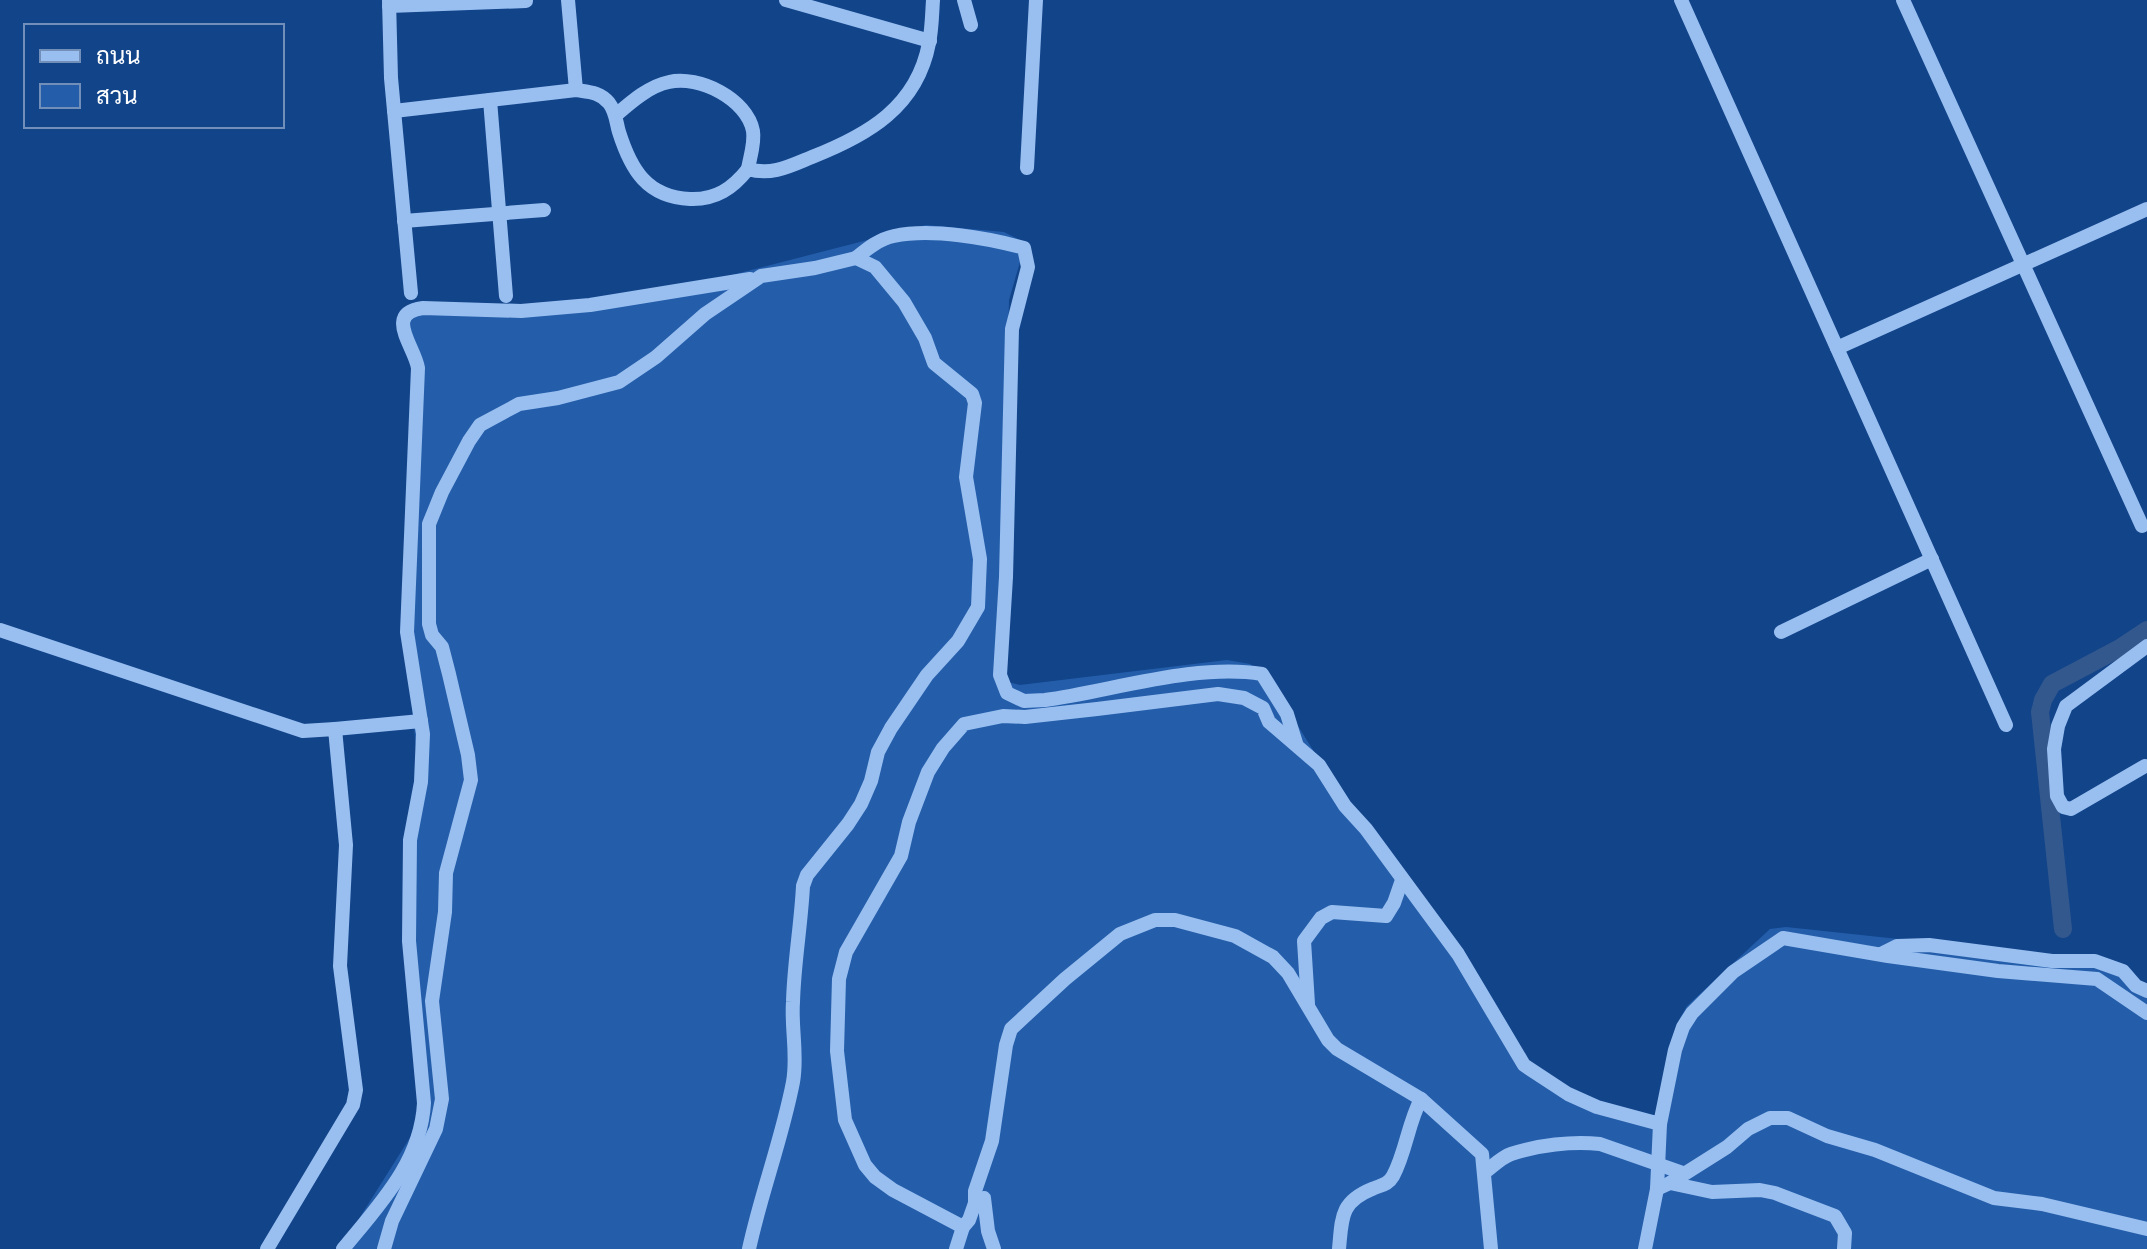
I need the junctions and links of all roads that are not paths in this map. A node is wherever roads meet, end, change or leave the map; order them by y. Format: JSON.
{"nodes":[{"id":1,"x":568,"y":0,"type":"edge"},
{"id":2,"x":786,"y":0,"type":"edge"},
{"id":3,"x":933,"y":0,"type":"edge"},
{"id":4,"x":964,"y":0,"type":"edge"},
{"id":5,"x":1036,"y":0,"type":"edge"},
{"id":6,"x":1681,"y":0,"type":"edge"},
{"id":7,"x":1903,"y":0,"type":"edge"},
{"id":8,"x":526,"y":1,"type":"edge"},
{"id":9,"x":389,"y":3,"type":"edge"},
{"id":10,"x":971,"y":25,"type":"dead end"},
{"id":11,"x":930,"y":41,"type":"junction"},
{"id":12,"x":576,"y":90,"type":"junction"},
{"id":13,"x":490,"y":100,"type":"junction"},
{"id":14,"x":394,"y":111,"type":"junction"},
{"id":15,"x":616,"y":115,"type":"junction"},
{"id":16,"x":1027,"y":168,"type":"dead end"},
{"id":17,"x":748,"y":169,"type":"junction"},
{"id":18,"x":2147,"y":209,"type":"edge"},
{"id":19,"x":544,"y":210,"type":"dead end"},
{"id":20,"x":499,"y":215,"type":"junction"},
{"id":21,"x":404,"y":221,"type":"junction"},
{"id":22,"x":856,"y":258,"type":"junction"},
{"id":23,"x":2021,"y":264,"type":"junction"},
{"id":24,"x":761,"y":277,"type":"junction"},
{"id":25,"x":411,"y":293,"type":"dead end"},
{"id":26,"x":506,"y":296,"type":"dead end"},
{"id":27,"x":1837,"y":348,"type":"junction"},
{"id":28,"x":2142,"y":526,"type":"dead end"},
{"id":29,"x":1932,"y":559,"type":"junction"},
{"id":30,"x":0,"y":630,"type":"edge"},
{"id":31,"x":1781,"y":632,"type":"dead end"},
{"id":32,"x":2147,"y":646,"type":"edge"},
{"id":33,"x":2006,"y":725,"type":"dead end"},
{"id":34,"x":422,"y":727,"type":"junction"},
{"id":35,"x":335,"y":729,"type":"junction"},
{"id":36,"x":1296,"y":744,"type":"junction"},
{"id":37,"x":2145,"y":766,"type":"edge"},
{"id":38,"x":1402,"y":880,"type":"junction"},
{"id":39,"x":1880,"y":955,"type":"junction"},
{"id":40,"x":2147,"y":991,"type":"edge"},
{"id":41,"x":1308,"y":1004,"type":"junction"},
{"id":42,"x":2147,"y":1013,"type":"edge"},
{"id":43,"x":1421,"y":1099,"type":"junction"},
{"id":44,"x":1660,"y":1124,"type":"junction"},
{"id":45,"x":1659,"y":1167,"type":"junction"},
{"id":46,"x":1485,"y":1172,"type":"junction"},
{"id":47,"x":1683,"y":1173,"type":"junction"},
{"id":48,"x":1664,"y":1186,"type":"junction"},
{"id":49,"x":979,"y":1201,"type":"junction"},
{"id":50,"x":963,"y":1227,"type":"junction"},
{"id":51,"x":2147,"y":1229,"type":"edge"},
{"id":52,"x":267,"y":1249,"type":"edge"},
{"id":53,"x":343,"y":1249,"type":"edge"},
{"id":54,"x":384,"y":1249,"type":"edge"},
{"id":55,"x":749,"y":1249,"type":"edge"},
{"id":56,"x":956,"y":1249,"type":"edge"},
{"id":57,"x":994,"y":1249,"type":"edge"},
{"id":58,"x":1339,"y":1249,"type":"edge"},
{"id":59,"x":1491,"y":1249,"type":"edge"},
{"id":60,"x":1645,"y":1249,"type":"edge"},
{"id":61,"x":1844,"y":1249,"type":"edge"}],
"edges":[{"from":1,"to":12,"type":"street"},
{"from":2,"to":11,"type":"street"},
{"from":3,"to":11,"type":"street"},
{"from":4,"to":10,"type":"street"},
{"from":5,"to":16,"type":"street"},
{"from":6,"to":27,"type":"street"},
{"from":7,"to":23,"type":"street"},
{"from":8,"to":9,"type":"street"},
{"from":9,"to":14,"type":"street"},
{"from":11,"to":17,"type":"street"},
{"from":12,"to":13,"type":"street"},
{"from":12,"to":15,"type":"street"},
{"from":13,"to":14,"type":"street"},
{"from":13,"to":20,"type":"street"},
{"from":14,"to":21,"type":"street"},
{"from":15,"to":17,"type":"street"},
{"from":15,"to":17,"type":"street"},
{"from":18,"to":23,"type":"street"},
{"from":19,"to":20,"type":"street"},
{"from":20,"to":21,"type":"street"},
{"from":20,"to":26,"type":"street"},
{"from":21,"to":25,"type":"street"},
{"from":22,"to":24,"type":"street"},
{"from":22,"to":36,"type":"street"},
{"from":22,"to":55,"type":"street"},
{"from":23,"to":27,"type":"street"},
{"from":23,"to":28,"type":"street"},
{"from":24,"to":34,"type":"street"},
{"from":24,"to":54,"type":"street"},
{"from":27,"to":29,"type":"street"},
{"from":29,"to":31,"type":"street"},
{"from":29,"to":33,"type":"street"},
{"from":30,"to":35,"type":"street"},
{"from":32,"to":37,"type":"street"},
{"from":34,"to":35,"type":"street"},
{"from":34,"to":53,"type":"street"},
{"from":35,"to":52,"type":"street"},
{"from":36,"to":38,"type":"street"},
{"from":36,"to":50,"type":"street"},
{"from":38,"to":41,"type":"street"},
{"from":38,"to":44,"type":"street"},
{"from":39,"to":40,"type":"street"},
{"from":39,"to":42,"type":"street"},
{"from":39,"to":44,"type":"street"},
{"from":41,"to":43,"type":"street"},
{"from":41,"to":49,"type":"street"},
{"from":43,"to":46,"type":"street"},
{"from":43,"to":58,"type":"street"},
{"from":44,"to":45,"type":"street"},
{"from":45,"to":46,"type":"street"},
{"from":45,"to":47,"type":"street"},
{"from":45,"to":48,"type":"street"},
{"from":46,"to":59,"type":"street"},
{"from":47,"to":48,"type":"street"},
{"from":47,"to":51,"type":"street"},
{"from":48,"to":60,"type":"street"},
{"from":48,"to":61,"type":"street"},
{"from":49,"to":50,"type":"street"},
{"from":49,"to":57,"type":"street"},
{"from":50,"to":56,"type":"street"}]}
